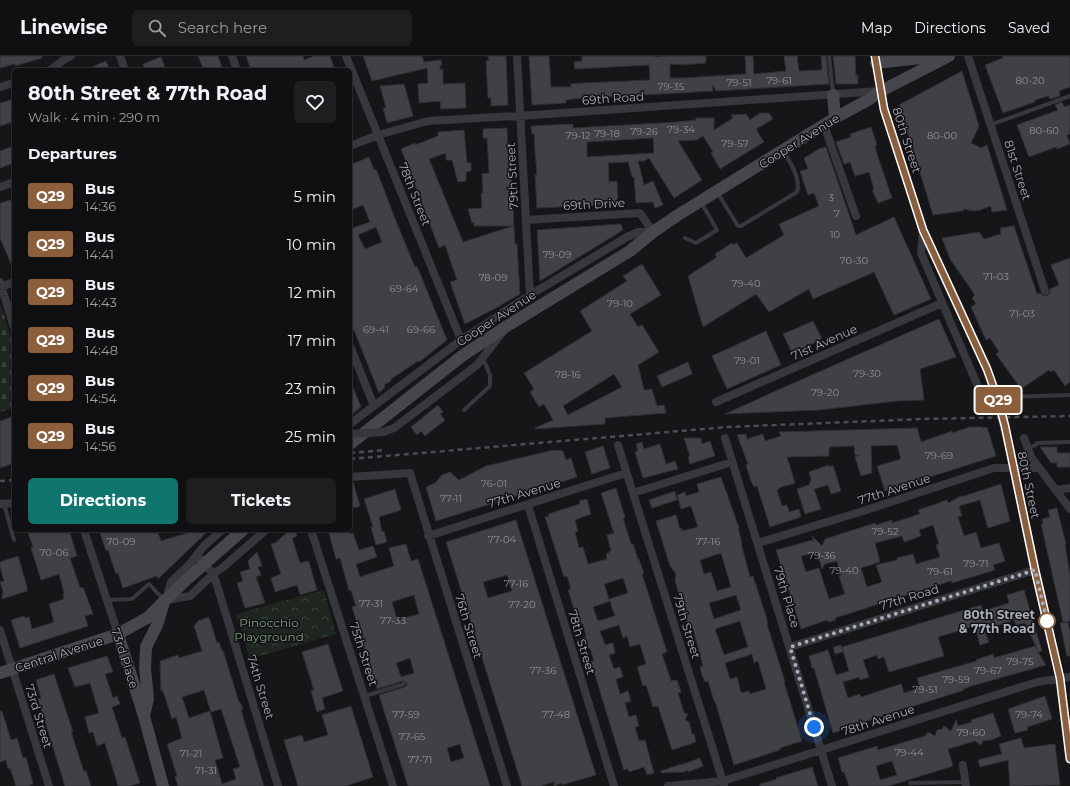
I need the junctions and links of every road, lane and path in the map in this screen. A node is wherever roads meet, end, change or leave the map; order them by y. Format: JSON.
{"nodes":[{"id":1,"x":71,"y":56,"type":"edge"},
{"id":2,"x":120,"y":56,"type":"edge"},
{"id":3,"x":232,"y":56,"type":"edge"},
{"id":4,"x":346,"y":56,"type":"edge"},
{"id":5,"x":517,"y":56,"type":"edge"},
{"id":6,"x":829,"y":56,"type":"edge"},
{"id":7,"x":939,"y":56,"type":"edge"},
{"id":8,"x":949,"y":56,"type":"edge"},
{"id":9,"x":968,"y":56,"type":"edge"},
{"id":10,"x":876,"y":59,"type":"edge"},
{"id":11,"x":54,"y":68,"type":"edge"},
{"id":12,"x":124,"y":68,"type":"edge"},
{"id":13,"x":237,"y":68,"type":"edge"},
{"id":14,"x":351,"y":68,"type":"edge"},
{"id":15,"x":352,"y":71,"type":"edge"},
{"id":16,"x":12,"y":84,"type":"edge"},
{"id":17,"x":0,"y":87,"type":"edge"},
{"id":18,"x":881,"y":91,"type":"junction"},
{"id":19,"x":833,"y":95,"type":"junction"},
{"id":20,"x":1070,"y":96,"type":"edge"},
{"id":21,"x":520,"y":116,"type":"junction"},
{"id":22,"x":835,"y":118,"type":"junction"},
{"id":23,"x":824,"y":125,"type":"junction"},
{"id":24,"x":990,"y":125,"type":"junction"},
{"id":25,"x":378,"y":135,"type":"junction"},
{"id":26,"x":352,"y":145,"type":"edge"},
{"id":27,"x":783,"y":151,"type":"junction"},
{"id":28,"x":12,"y":183,"type":"edge"},
{"id":29,"x":0,"y":187,"type":"edge"},
{"id":30,"x":717,"y":191,"type":"junction"},
{"id":31,"x":701,"y":201,"type":"junction"},
{"id":32,"x":856,"y":216,"type":"dead end"},
{"id":33,"x":526,"y":220,"type":"junction"},
{"id":34,"x":923,"y":230,"type":"junction"},
{"id":35,"x":653,"y":232,"type":"junction"},
{"id":36,"x":685,"y":238,"type":"dead end"},
{"id":37,"x":12,"y":282,"type":"edge"},
{"id":38,"x":1,"y":284,"type":"edge"},
{"id":39,"x":1045,"y":291,"type":"dead end"},
{"id":40,"x":530,"y":295,"type":"junction"},
{"id":41,"x":942,"y":303,"type":"junction"},
{"id":42,"x":12,"y":320,"type":"edge"},
{"id":43,"x":507,"y":326,"type":"junction"},
{"id":44,"x":461,"y":340,"type":"junction"},
{"id":45,"x":352,"y":351,"type":"edge"},
{"id":46,"x":483,"y":358,"type":"junction"},
{"id":47,"x":1070,"y":395,"type":"edge"},
{"id":48,"x":982,"y":396,"type":"joint"},
{"id":49,"x":716,"y":402,"type":"dead end"},
{"id":50,"x":374,"y":406,"type":"junction"},
{"id":51,"x":464,"y":410,"type":"dead end"},
{"id":52,"x":352,"y":422,"type":"edge"},
{"id":53,"x":352,"y":434,"type":"edge"},
{"id":54,"x":725,"y":438,"type":"dead end"},
{"id":55,"x":1024,"y":438,"type":"dead end"},
{"id":56,"x":352,"y":442,"type":"edge"},
{"id":57,"x":1070,"y":442,"type":"edge"},
{"id":58,"x":618,"y":445,"type":"dead end"},
{"id":59,"x":1028,"y":448,"type":"junction"},
{"id":60,"x":732,"y":462,"type":"junction"},
{"id":61,"x":1038,"y":468,"type":"junction"},
{"id":62,"x":626,"y":473,"type":"junction"},
{"id":63,"x":352,"y":477,"type":"edge"},
{"id":64,"x":1070,"y":488,"type":"edge"},
{"id":65,"x":1056,"y":490,"type":"junction"},
{"id":66,"x":633,"y":493,"type":"junction"},
{"id":67,"x":12,"y":503,"type":"edge"},
{"id":68,"x":2,"y":504,"type":"edge"},
{"id":69,"x":528,"y":504,"type":"junction"},
{"id":70,"x":1070,"y":509,"type":"edge"},
{"id":71,"x":85,"y":532,"type":"edge"},
{"id":72,"x":220,"y":532,"type":"edge"},
{"id":73,"x":239,"y":532,"type":"edge"},
{"id":74,"x":264,"y":532,"type":"edge"},
{"id":75,"x":312,"y":532,"type":"edge"},
{"id":76,"x":428,"y":536,"type":"junction"},
{"id":77,"x":14,"y":540,"type":"dead end"},
{"id":78,"x":758,"y":543,"type":"junction"},
{"id":79,"x":201,"y":559,"type":"junction"},
{"id":80,"x":1035,"y":570,"type":"junction"},
{"id":81,"x":213,"y":574,"type":"junction"},
{"id":82,"x":106,"y":600,"type":"junction"},
{"id":83,"x":165,"y":600,"type":"junction"},
{"id":84,"x":0,"y":630,"type":"edge"},
{"id":85,"x":118,"y":634,"type":"junction"},
{"id":86,"x":790,"y":647,"type":"junction"},
{"id":87,"x":12,"y":669,"type":"junction"},
{"id":88,"x":0,"y":673,"type":"edge"},
{"id":89,"x":1070,"y":677,"type":"edge"},
{"id":90,"x":1060,"y":678,"type":"junction"},
{"id":91,"x":404,"y":684,"type":"dead end"},
{"id":92,"x":364,"y":696,"type":"junction"},
{"id":93,"x":144,"y":716,"type":"junction"},
{"id":94,"x":821,"y":751,"type":"junction"},
{"id":95,"x":1070,"y":759,"type":"edge"},
{"id":96,"x":963,"y":765,"type":"dead end"},
{"id":97,"x":724,"y":783,"type":"edge"},
{"id":98,"x":910,"y":784,"type":"dead end"},
{"id":99,"x":966,"y":784,"type":"edge"},
{"id":100,"x":49,"y":786,"type":"edge"},
{"id":101,"x":163,"y":786,"type":"edge"},
{"id":102,"x":278,"y":786,"type":"edge"},
{"id":103,"x":393,"y":786,"type":"edge"},
{"id":104,"x":507,"y":786,"type":"edge"},
{"id":105,"x":614,"y":786,"type":"edge"},
{"id":106,"x":668,"y":786,"type":"edge"},
{"id":107,"x":832,"y":786,"type":"edge"}],
"edges":[{"from":1,"to":11,"type":"street"},
{"from":2,"to":12,"type":"street"},
{"from":3,"to":13,"type":"street"},
{"from":4,"to":14,"type":"street","name":"78th Street"},
{"from":5,"to":21,"type":"street","name":"79th Street"},
{"from":6,"to":19,"type":"lane"},
{"from":7,"to":10,"type":"main road"},
{"from":8,"to":18,"type":"main road","name":"Cooper Avenue"},
{"from":9,"to":24,"type":"street","name":"81st Street"},
{"from":10,"to":18,"type":"street","name":"80th Street"},
{"from":15,"to":25,"type":"street","name":"78th Street"},
{"from":16,"to":17,"type":"street"},
{"from":18,"to":19,"type":"street","name":"69th Road"},
{"from":18,"to":22,"type":"main road","name":"Cooper Avenue"},
{"from":18,"to":34,"type":"street","name":"80th Street"},
{"from":19,"to":21,"type":"street","name":"69th Road"},
{"from":19,"to":22,"type":"main road"},
{"from":20,"to":24,"type":"lane"},
{"from":21,"to":25,"type":"street","name":"69th Road"},
{"from":21,"to":33,"type":"street","name":"79th Street"},
{"from":22,"to":23,"type":"main road","name":"Cooper Avenue"},
{"from":23,"to":27,"type":"main road","name":"Cooper Avenue"},
{"from":23,"to":32,"type":"street"},
{"from":24,"to":39,"type":"street","name":"81st Street"},
{"from":25,"to":26,"type":"street","name":"69th Road"},
{"from":25,"to":44,"type":"street","name":"78th Street"},
{"from":27,"to":30,"type":"main road","name":"Cooper Avenue"},
{"from":27,"to":30,"type":"lane"},
{"from":28,"to":29,"type":"street"},
{"from":30,"to":31,"type":"main road","name":"Cooper Avenue"},
{"from":31,"to":35,"type":"main road","name":"Cooper Avenue"},
{"from":31,"to":36,"type":"lane"},
{"from":33,"to":35,"type":"street","name":"69th Drive"},
{"from":33,"to":40,"type":"street","name":"79th Street"},
{"from":34,"to":41,"type":"street","name":"80th Street"},
{"from":34,"to":80,"type":"street","name":"80th Street","bridge":true},
{"from":35,"to":40,"type":"street","name":"Cooper Avenue"},
{"from":35,"to":43,"type":"main road","name":"Cooper Avenue"},
{"from":37,"to":38,"type":"street"},
{"from":38,"to":42,"type":"street"},
{"from":40,"to":44,"type":"street","name":"Cooper Avenue"},
{"from":41,"to":48,"type":"street","name":"80th Street"},
{"from":41,"to":49,"type":"street","name":"71st Avenue"},
{"from":43,"to":46,"type":"street","name":"Cooper Avenue"},
{"from":43,"to":56,"type":"main road","name":"Cooper Avenue"},
{"from":44,"to":50,"type":"street","name":"Cooper Avenue"},
{"from":45,"to":50,"type":"street"},
{"from":46,"to":51,"type":"lane"},
{"from":46,"to":53,"type":"street","name":"Cooper Avenue","bridge":true},
{"from":47,"to":48,"type":"lane"},
{"from":50,"to":52,"type":"street","name":"Cooper Avenue"},
{"from":54,"to":60,"type":"street","name":"79th Place"},
{"from":55,"to":59,"type":"street"},
{"from":57,"to":59,"type":"lane"},
{"from":58,"to":62,"type":"street","name":"79th Street"},
{"from":59,"to":61,"type":"street"},
{"from":60,"to":66,"type":"street"},
{"from":60,"to":78,"type":"street","name":"79th Place"},
{"from":61,"to":65,"type":"street"},
{"from":61,"to":78,"type":"street","name":"77th Avenue"},
{"from":62,"to":66,"type":"street","name":"79th Street"},
{"from":62,"to":69,"type":"street","name":"77th Avenue"},
{"from":63,"to":76,"type":"street","name":"76th Street"},
{"from":64,"to":65,"type":"street"},
{"from":65,"to":70,"type":"street"},
{"from":66,"to":97,"type":"street","name":"79th Street"},
{"from":67,"to":68,"type":"street"},
{"from":68,"to":77,"type":"lane"},
{"from":69,"to":76,"type":"street","name":"77th Avenue"},
{"from":69,"to":105,"type":"street","name":"78th Street"},
{"from":71,"to":82,"type":"street","name":"73rd Place"},
{"from":72,"to":79,"type":"street"},
{"from":73,"to":79,"type":"main road"},
{"from":74,"to":81,"type":"street"},
{"from":75,"to":92,"type":"street","name":"75th Street"},
{"from":76,"to":104,"type":"street","name":"76th Street"},
{"from":78,"to":86,"type":"street","name":"79th Place"},
{"from":79,"to":81,"type":"street","name":"74th Street"},
{"from":79,"to":83,"type":"main road"},
{"from":80,"to":86,"type":"street","name":"77th Road"},
{"from":80,"to":90,"type":"street","name":"80th Street"},
{"from":81,"to":83,"type":"street"},
{"from":81,"to":102,"type":"street","name":"74th Street"},
{"from":82,"to":83,"type":"lane"},
{"from":82,"to":85,"type":"street","name":"73rd Place"},
{"from":83,"to":85,"type":"main road"},
{"from":83,"to":93,"type":"main road"},
{"from":84,"to":87,"type":"street","name":"73rd Street"},
{"from":85,"to":87,"type":"main road","name":"Central Avenue"},
{"from":85,"to":93,"type":"main road","name":"73rd Place"},
{"from":86,"to":94,"type":"street","name":"79th Place"},
{"from":87,"to":88,"type":"main road","name":"Central Avenue"},
{"from":87,"to":100,"type":"street","name":"73rd Street"},
{"from":89,"to":90,"type":"street","name":"78th Avenue"},
{"from":90,"to":94,"type":"street","name":"78th Avenue"},
{"from":90,"to":95,"type":"street","name":"80th Street"},
{"from":91,"to":92,"type":"lane"},
{"from":92,"to":103,"type":"street","name":"75th Street"},
{"from":93,"to":101,"type":"main road","name":"73rd Place"},
{"from":94,"to":97,"type":"street","name":"78th Avenue"},
{"from":94,"to":107,"type":"street","name":"79th Place"},
{"from":96,"to":99,"type":"street"},
{"from":97,"to":106,"type":"street","name":"78th Avenue"},
{"from":98,"to":99,"type":"lane"}]}
